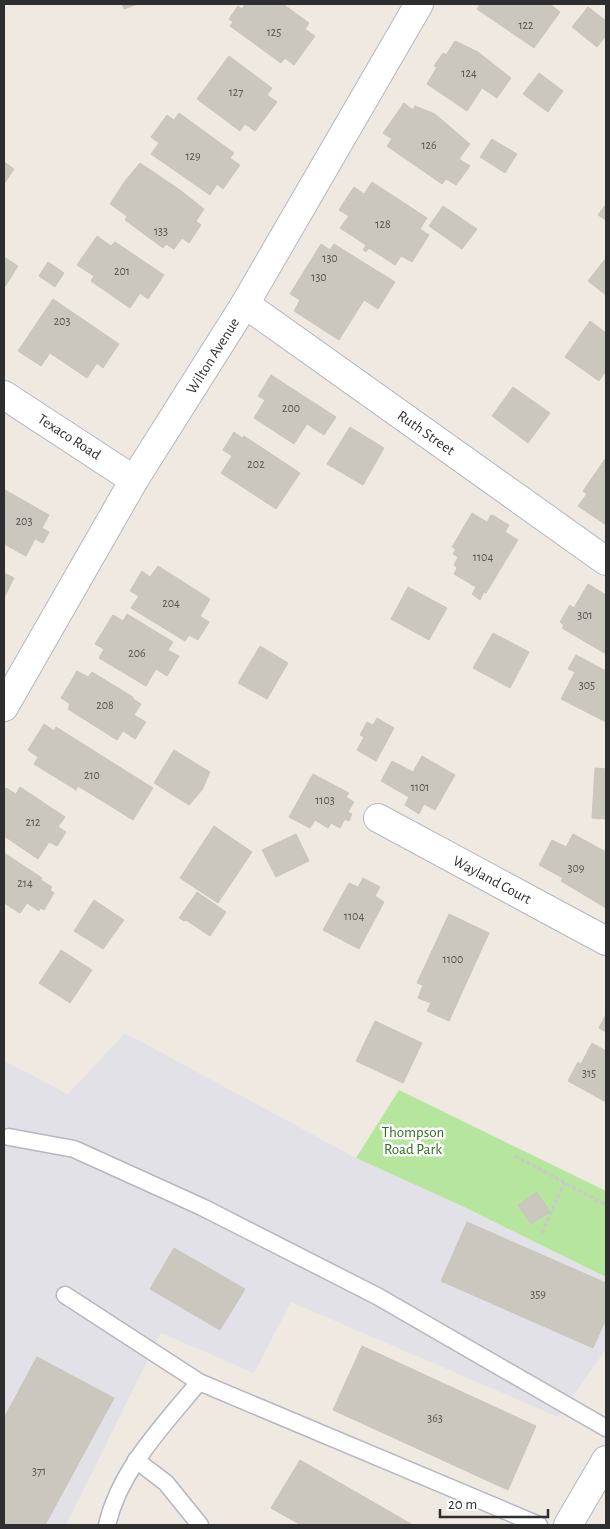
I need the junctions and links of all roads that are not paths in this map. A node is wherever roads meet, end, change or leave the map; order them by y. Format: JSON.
{"nodes":[{"id":1,"x":419,"y":4,"type":"edge"},
{"id":2,"x":245,"y":304,"type":"junction"},
{"id":3,"x":4,"y":395,"type":"edge"},
{"id":4,"x":134,"y":480,"type":"junction"},
{"id":5,"x":606,"y":561,"type":"edge"},
{"id":6,"x":4,"y":707,"type":"edge"},
{"id":7,"x":378,"y":818,"type":"dead end"},
{"id":8,"x":606,"y":941,"type":"edge"},
{"id":9,"x":9,"y":1137,"type":"dead end"},
{"id":10,"x":65,"y":1295,"type":"dead end"},
{"id":11,"x":199,"y":1382,"type":"junction"},
{"id":12,"x":606,"y":1428,"type":"edge"},
{"id":13,"x":136,"y":1460,"type":"junction"},
{"id":14,"x":606,"y":1460,"type":"edge"},
{"id":15,"x":107,"y":1525,"type":"edge"},
{"id":16,"x":200,"y":1525,"type":"edge"},
{"id":17,"x":539,"y":1525,"type":"edge"},
{"id":18,"x":568,"y":1525,"type":"edge"}],
"edges":[{"from":1,"to":2,"type":"street","name":"Wilton Avenue"},
{"from":2,"to":4,"type":"street","name":"Wilton Avenue"},
{"from":2,"to":5,"type":"street","name":"Ruth Street"},
{"from":3,"to":4,"type":"street","name":"Texaco Road"},
{"from":4,"to":6,"type":"street","name":"Wilton Avenue"},
{"from":7,"to":8,"type":"street","name":"Wayland Court"},
{"from":9,"to":12,"type":"lane"},
{"from":10,"to":11,"type":"lane"},
{"from":11,"to":13,"type":"lane"},
{"from":11,"to":17,"type":"lane"},
{"from":13,"to":15,"type":"lane"},
{"from":13,"to":16,"type":"lane"},
{"from":14,"to":18,"type":"street"}]}
